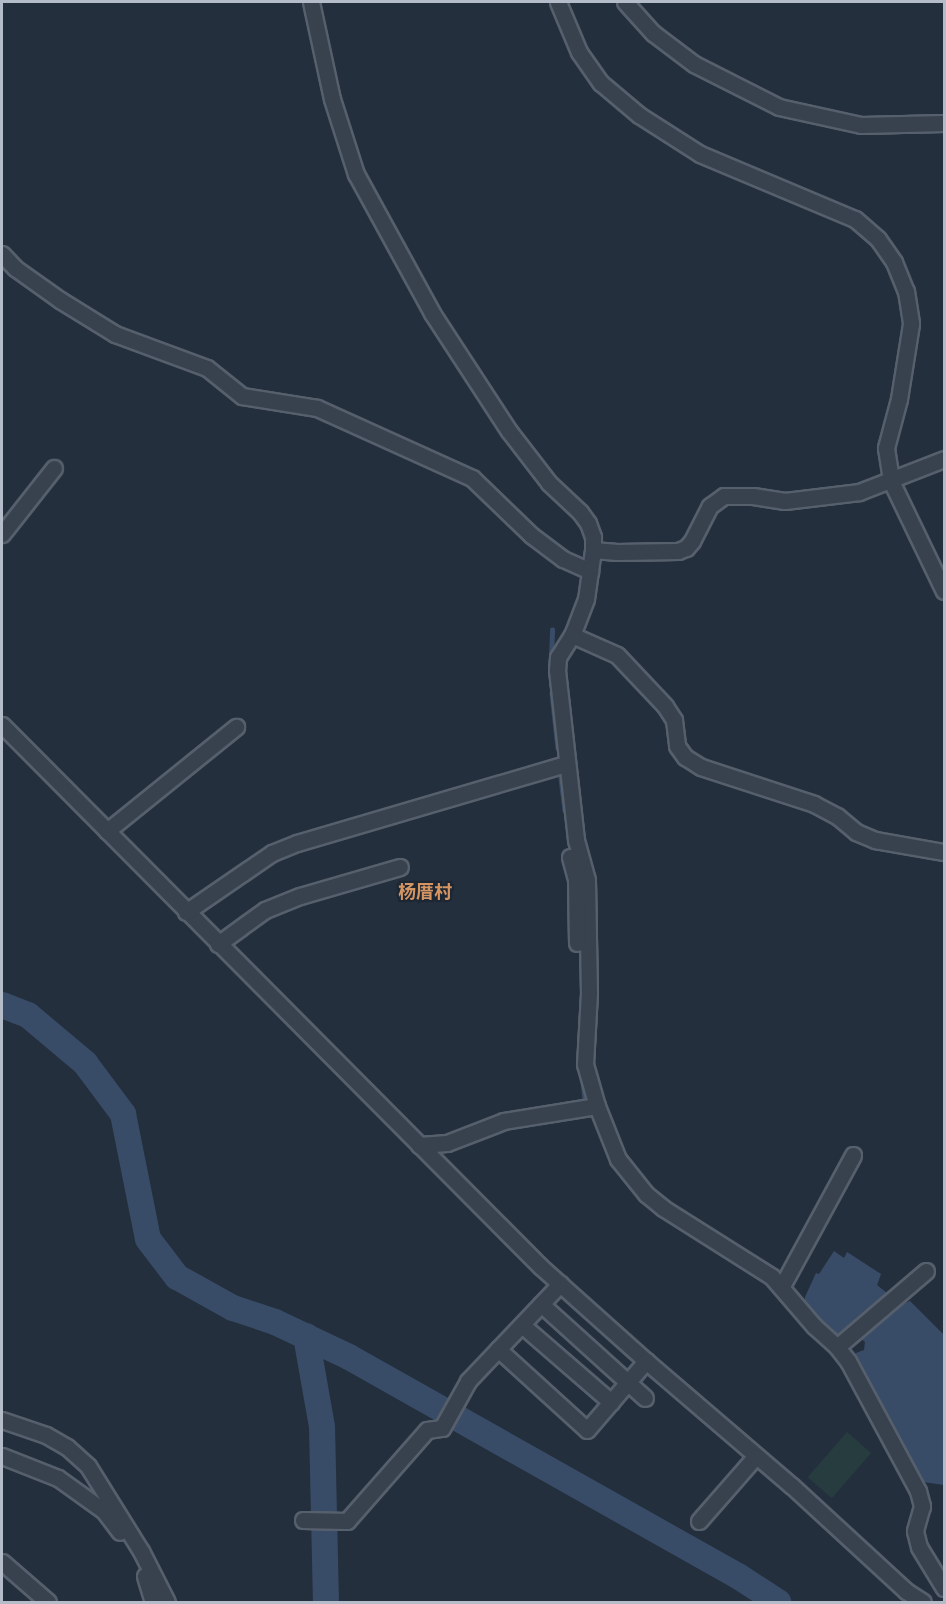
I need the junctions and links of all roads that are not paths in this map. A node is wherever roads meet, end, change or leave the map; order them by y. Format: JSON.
{"nodes":[{"id":1,"x":311,"y":2,"type":"edge"},
{"id":2,"x":558,"y":2,"type":"edge"},
{"id":3,"x":625,"y":2,"type":"edge"},
{"id":4,"x":945,"y":123,"type":"edge"},
{"id":5,"x":2,"y":254,"type":"edge"},
{"id":6,"x":945,"y":459,"type":"edge"},
{"id":7,"x":54,"y":468,"type":"dead end"},
{"id":8,"x":891,"y":481,"type":"junction"},
{"id":9,"x":2,"y":534,"type":"edge"},
{"id":10,"x":593,"y":550,"type":"junction"},
{"id":11,"x":590,"y":571,"type":"junction"},
{"id":12,"x":945,"y":591,"type":"edge"},
{"id":13,"x":572,"y":635,"type":"junction"},
{"id":14,"x":2,"y":725,"type":"edge"},
{"id":15,"x":236,"y":727,"type":"dead end"},
{"id":16,"x":566,"y":764,"type":"junction"},
{"id":17,"x":106,"y":831,"type":"junction"},
{"id":18,"x":945,"y":852,"type":"edge"},
{"id":19,"x":400,"y":867,"type":"dead end"},
{"id":20,"x":186,"y":912,"type":"junction"},
{"id":21,"x":218,"y":944,"type":"junction"},
{"id":22,"x":597,"y":1106,"type":"junction"},
{"id":23,"x":419,"y":1145,"type":"junction"},
{"id":24,"x":853,"y":1155,"type":"dead end"},
{"id":25,"x":926,"y":1271,"type":"dead end"},
{"id":26,"x":560,"y":1284,"type":"junction"},
{"id":27,"x":782,"y":1286,"type":"junction"},
{"id":28,"x":541,"y":1304,"type":"junction"},
{"id":29,"x":522,"y":1325,"type":"junction"},
{"id":30,"x":840,"y":1344,"type":"junction"},
{"id":31,"x":498,"y":1349,"type":"junction"},
{"id":32,"x":646,"y":1361,"type":"junction"},
{"id":33,"x":628,"y":1382,"type":"junction"},
{"id":34,"x":645,"y":1398,"type":"dead end"},
{"id":35,"x":611,"y":1402,"type":"junction"},
{"id":36,"x":2,"y":1420,"type":"edge"},
{"id":37,"x":2,"y":1456,"type":"edge"},
{"id":38,"x":756,"y":1456,"type":"junction"},
{"id":39,"x":303,"y":1520,"type":"dead end"},
{"id":40,"x":699,"y":1521,"type":"dead end"},
{"id":41,"x":2,"y":1562,"type":"edge"},
{"id":42,"x":945,"y":1588,"type":"edge"},
{"id":43,"x":48,"y":1602,"type":"edge"},
{"id":44,"x":153,"y":1602,"type":"edge"},
{"id":45,"x":167,"y":1602,"type":"edge"},
{"id":46,"x":923,"y":1602,"type":"edge"}],
"edges":[{"from":1,"to":10,"type":"street"},
{"from":2,"to":8,"type":"street"},
{"from":3,"to":4,"type":"street"},
{"from":5,"to":11,"type":"street"},
{"from":6,"to":8,"type":"street"},
{"from":7,"to":9,"type":"street"},
{"from":8,"to":10,"type":"street"},
{"from":8,"to":12,"type":"street"},
{"from":10,"to":11,"type":"street"},
{"from":11,"to":13,"type":"street"},
{"from":13,"to":16,"type":"street"},
{"from":13,"to":18,"type":"street"},
{"from":14,"to":17,"type":"street"},
{"from":15,"to":17,"type":"street"},
{"from":16,"to":20,"type":"street"},
{"from":16,"to":22,"type":"street"},
{"from":17,"to":20,"type":"street"},
{"from":19,"to":21,"type":"street"},
{"from":20,"to":21,"type":"street"},
{"from":21,"to":23,"type":"street"},
{"from":22,"to":23,"type":"street"},
{"from":22,"to":27,"type":"street"},
{"from":23,"to":26,"type":"street"},
{"from":24,"to":27,"type":"street"},
{"from":25,"to":30,"type":"street"},
{"from":26,"to":28,"type":"street"},
{"from":26,"to":32,"type":"street"},
{"from":27,"to":30,"type":"street"},
{"from":28,"to":29,"type":"street"},
{"from":28,"to":33,"type":"street"},
{"from":29,"to":31,"type":"street"},
{"from":29,"to":35,"type":"street"},
{"from":30,"to":42,"type":"street"},
{"from":31,"to":35,"type":"street"},
{"from":31,"to":39,"type":"street"},
{"from":32,"to":33,"type":"street"},
{"from":32,"to":38,"type":"street"},
{"from":33,"to":34,"type":"street"},
{"from":33,"to":35,"type":"street"},
{"from":36,"to":45,"type":"street"},
{"from":37,"to":44,"type":"street"},
{"from":38,"to":40,"type":"street"},
{"from":38,"to":46,"type":"street"},
{"from":41,"to":43,"type":"street"}]}
